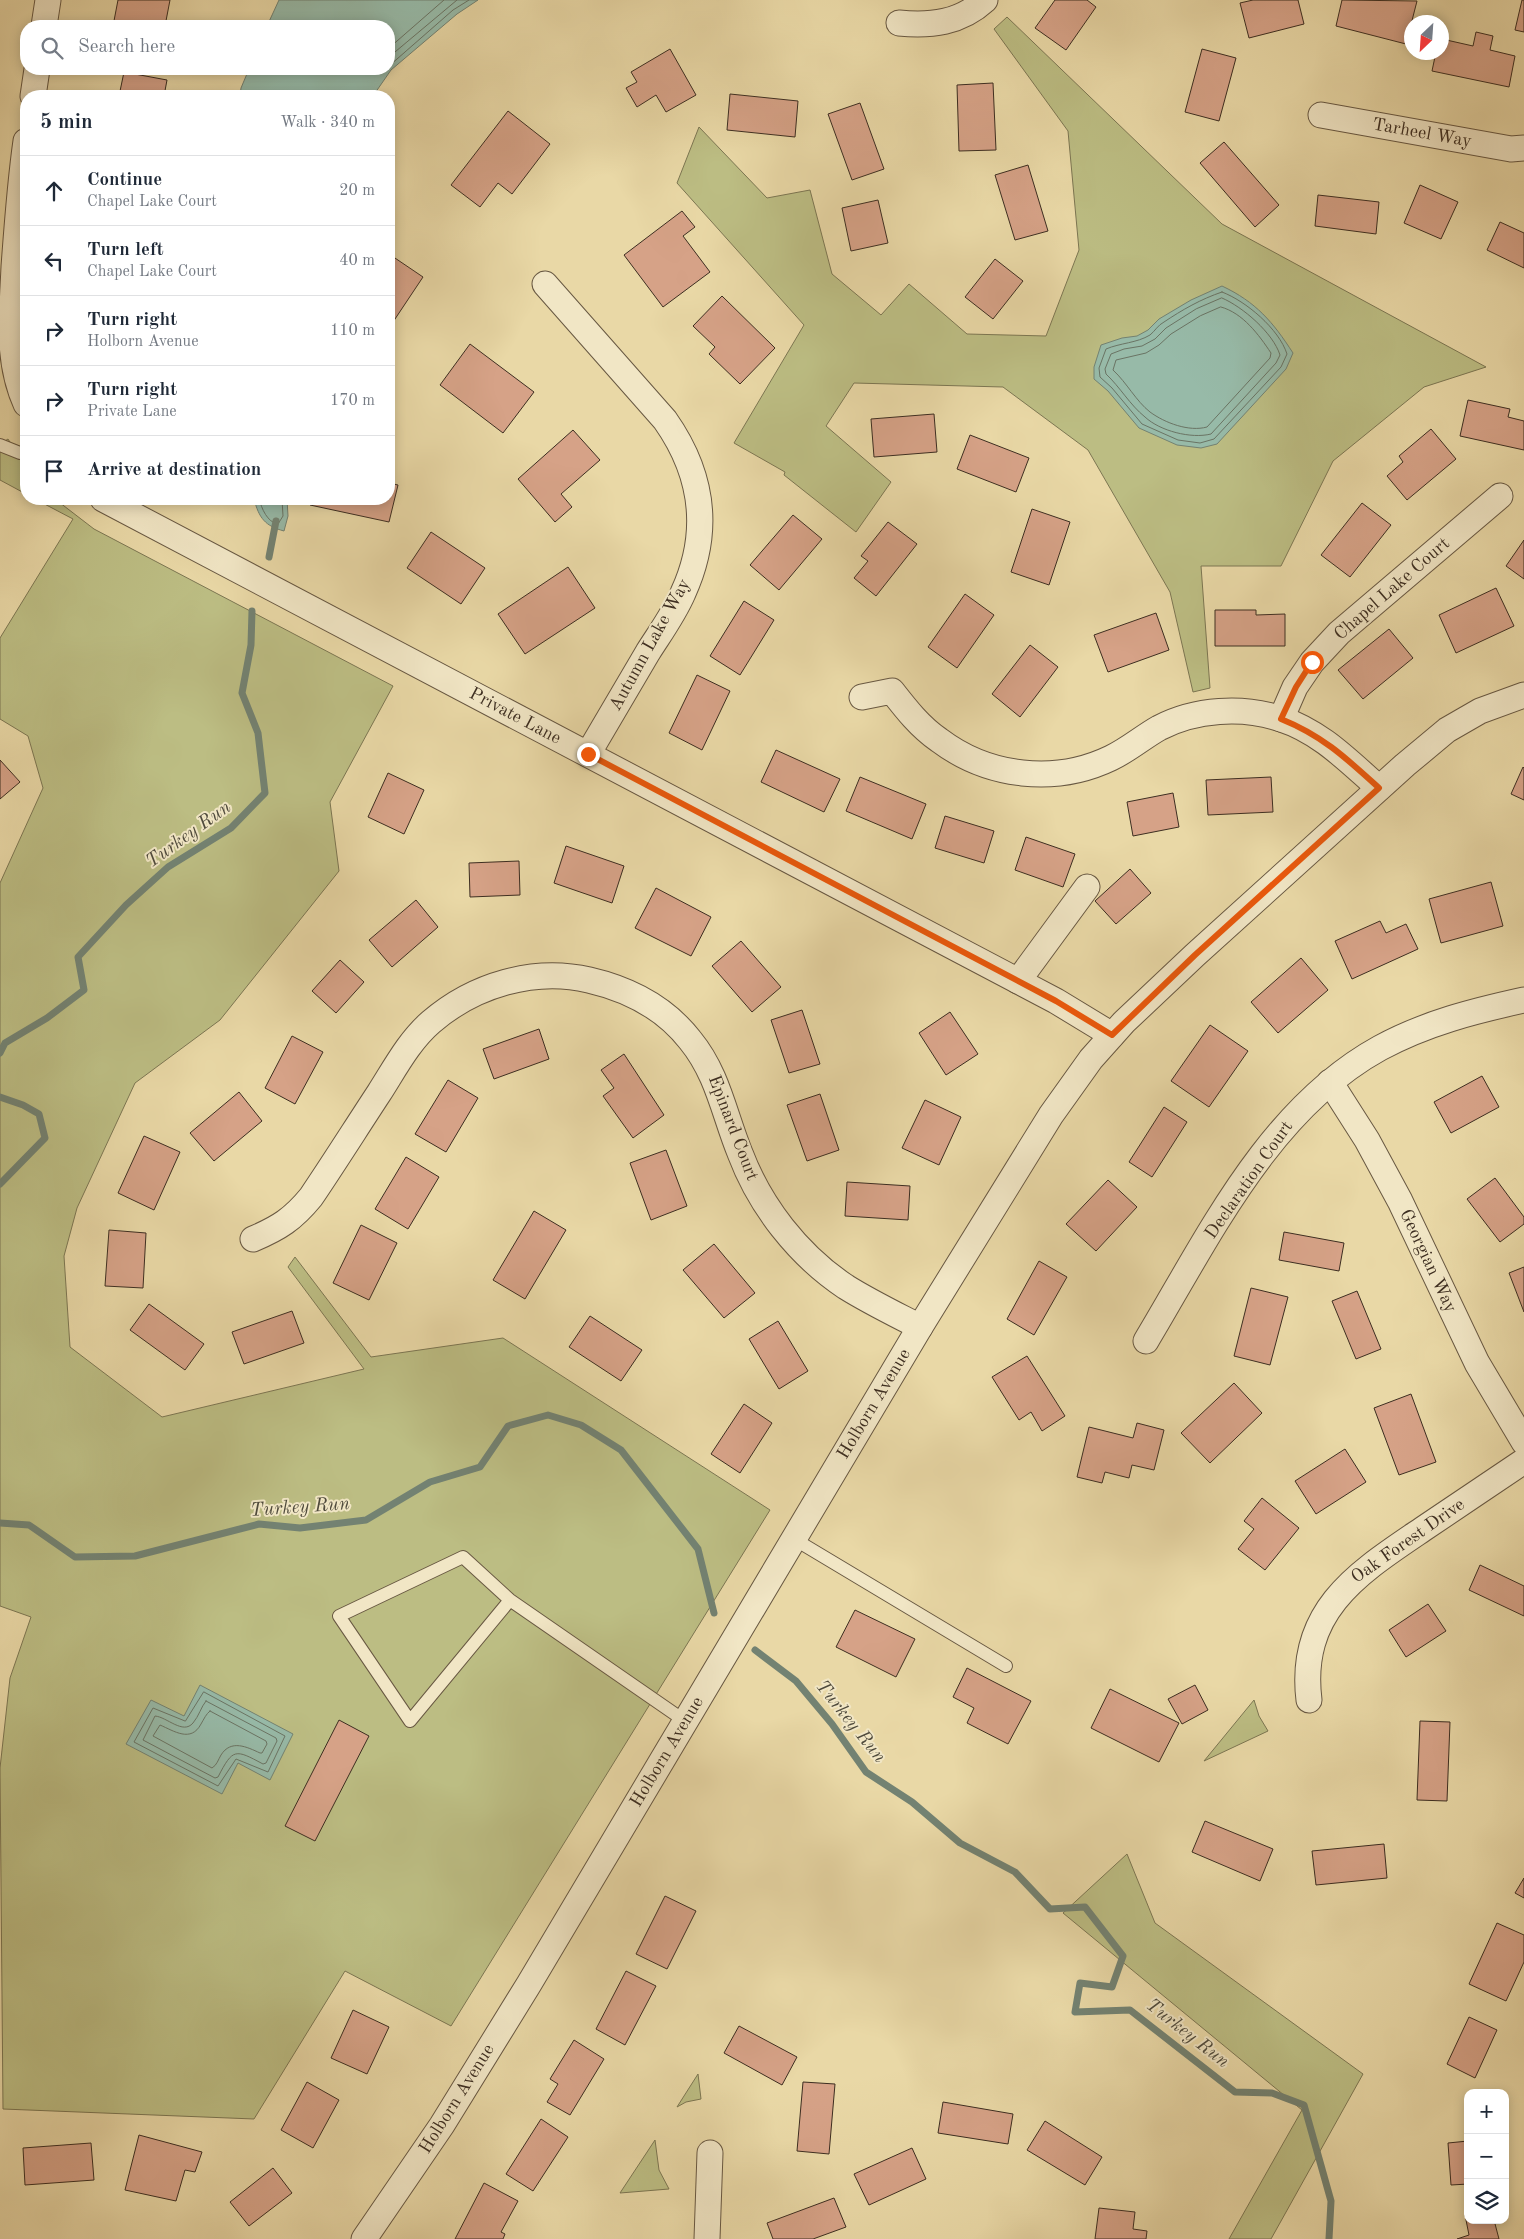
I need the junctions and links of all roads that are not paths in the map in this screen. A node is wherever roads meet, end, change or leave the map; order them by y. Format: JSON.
{"nodes":[{"id":1,"x":48,"y":0,"type":"edge"},
{"id":2,"x":985,"y":0,"type":"edge"},
{"id":3,"x":45,"y":20,"type":"edge"},
{"id":4,"x":899,"y":23,"type":"dead end"},
{"id":5,"x":36,"y":75,"type":"edge"},
{"id":6,"x":34,"y":90,"type":"edge"},
{"id":7,"x":1320,"y":115,"type":"dead end"},
{"id":8,"x":1524,"y":148,"type":"edge"},
{"id":9,"x":20,"y":192,"type":"edge"},
{"id":10,"x":545,"y":284,"type":"dead end"},
{"id":11,"x":20,"y":384,"type":"edge"},
{"id":12,"x":0,"y":445,"type":"edge"},
{"id":13,"x":20,"y":453,"type":"edge"},
{"id":14,"x":1500,"y":496,"type":"dead end"},
{"id":15,"x":114,"y":505,"type":"edge"},
{"id":16,"x":1524,"y":695,"type":"edge"},
{"id":17,"x":862,"y":697,"type":"dead end"},
{"id":18,"x":1281,"y":719,"type":"junction"},
{"id":19,"x":588,"y":754,"type":"junction"},
{"id":20,"x":1379,"y":788,"type":"junction"},
{"id":21,"x":1086,"y":887,"type":"dead end"},
{"id":22,"x":1018,"y":981,"type":"junction"},
{"id":23,"x":1524,"y":1000,"type":"edge"},
{"id":24,"x":1112,"y":1035,"type":"junction"},
{"id":25,"x":1330,"y":1082,"type":"junction"},
{"id":26,"x":253,"y":1239,"type":"dead end"},
{"id":27,"x":920,"y":1327,"type":"junction"},
{"id":28,"x":1146,"y":1341,"type":"dead end"},
{"id":29,"x":1524,"y":1442,"type":"edge"},
{"id":30,"x":1524,"y":1461,"type":"edge"},
{"id":31,"x":794,"y":1539,"type":"junction"},
{"id":32,"x":510,"y":1600,"type":"junction"},
{"id":33,"x":1006,"y":1666,"type":"dead end"},
{"id":34,"x":1309,"y":1700,"type":"dead end"},
{"id":35,"x":686,"y":1721,"type":"junction"},
{"id":36,"x":710,"y":2153,"type":"dead end"},
{"id":37,"x":364,"y":2239,"type":"edge"},
{"id":38,"x":707,"y":2239,"type":"edge"}],
"edges":[{"from":1,"to":3,"type":"street"},
{"from":2,"to":4,"type":"street"},
{"from":5,"to":6,"type":"street"},
{"from":7,"to":8,"type":"street","name":"Tarheel Way"},
{"from":9,"to":11,"type":"street"},
{"from":10,"to":19,"type":"street","name":"Autumn Lake Way"},
{"from":12,"to":13,"type":"lane"},
{"from":14,"to":18,"type":"street","name":"Chapel Lake Court"},
{"from":15,"to":19,"type":"street","name":"Private Lane"},
{"from":16,"to":20,"type":"street","name":"Holborn Avenue"},
{"from":17,"to":18,"type":"street"},
{"from":18,"to":20,"type":"street"},
{"from":19,"to":22,"type":"street","name":"Private Lane"},
{"from":20,"to":24,"type":"street","name":"Holborn Avenue"},
{"from":21,"to":22,"type":"street"},
{"from":22,"to":24,"type":"street","name":"Private Lane"},
{"from":23,"to":25,"type":"street","name":"Declaration Court"},
{"from":24,"to":27,"type":"street","name":"Holborn Avenue"},
{"from":25,"to":28,"type":"street","name":"Declaration Court"},
{"from":25,"to":29,"type":"street","name":"Georgian Way"},
{"from":26,"to":27,"type":"street","name":"Epinard Court"},
{"from":27,"to":31,"type":"street","name":"Holborn Avenue"},
{"from":30,"to":34,"type":"street","name":"Oak Forest Drive"},
{"from":31,"to":33,"type":"lane"},
{"from":31,"to":35,"type":"street","name":"Holborn Avenue"},
{"from":32,"to":32,"type":"lane"},
{"from":32,"to":35,"type":"lane"},
{"from":35,"to":37,"type":"street","name":"Holborn Avenue"},
{"from":36,"to":38,"type":"street"}]}
